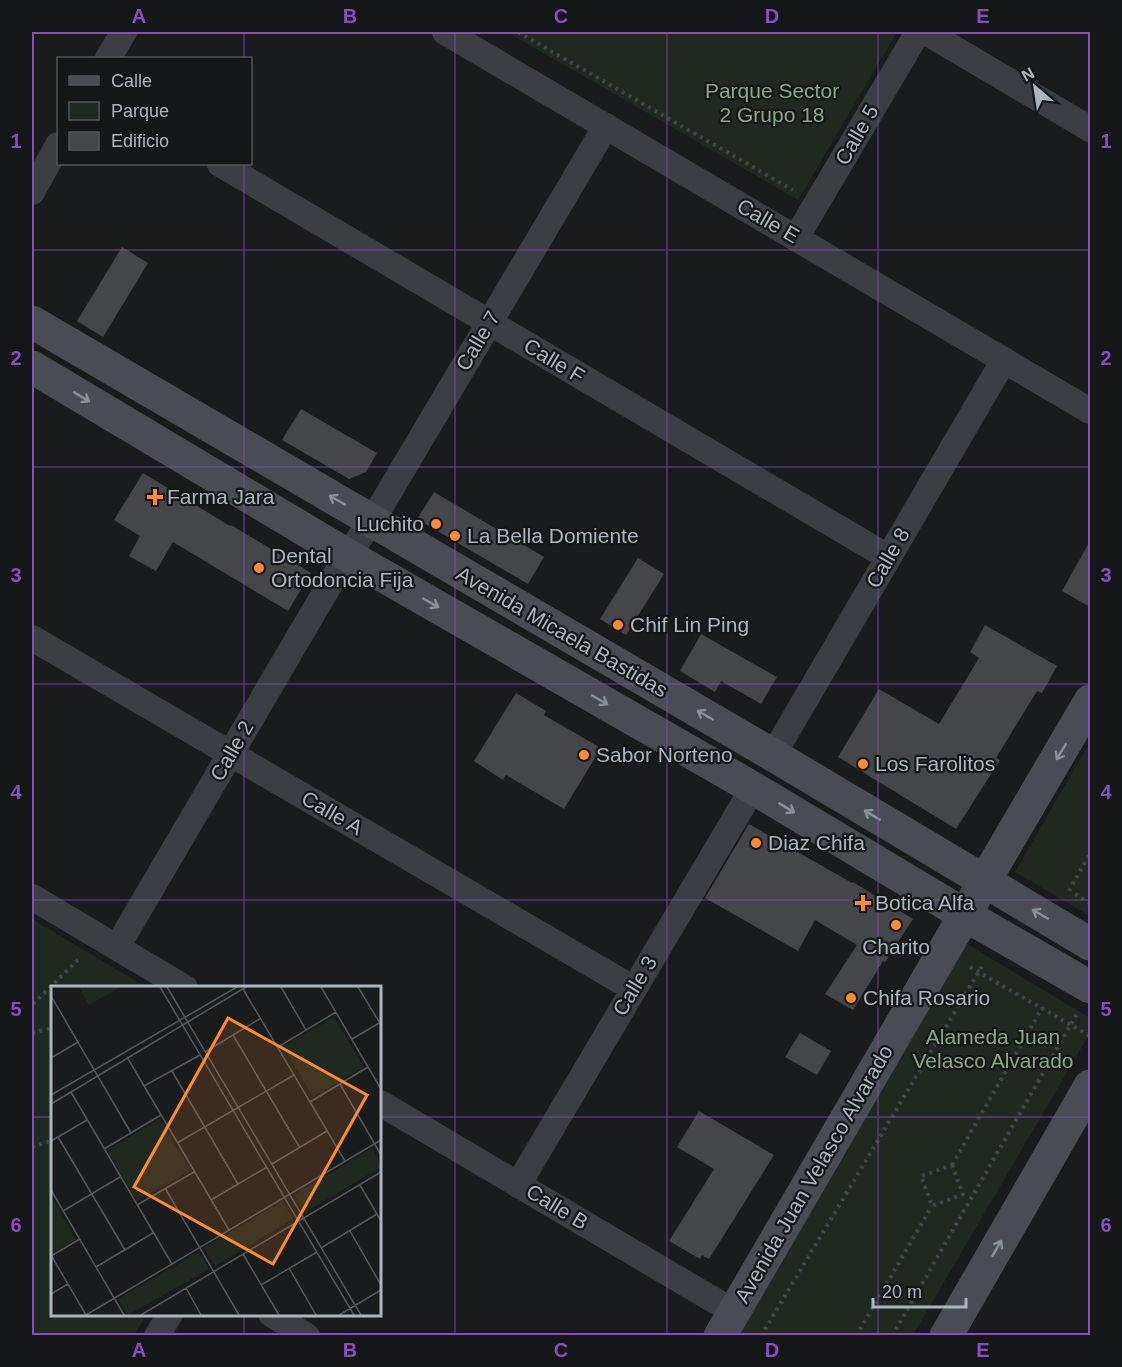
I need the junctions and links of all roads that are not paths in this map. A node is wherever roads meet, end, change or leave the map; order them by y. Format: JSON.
{"nodes":[{"id":1,"x":124,"y":32,"type":"edge"},
{"id":2,"x":445,"y":32,"type":"edge"},
{"id":3,"x":918,"y":32,"type":"edge"},
{"id":4,"x":926,"y":32,"type":"edge"},
{"id":5,"x":109,"y":57,"type":"edge"},
{"id":6,"x":606,"y":126,"type":"junction"},
{"id":7,"x":1090,"y":129,"type":"edge"},
{"id":8,"x":57,"y":147,"type":"edge"},
{"id":9,"x":222,"y":165,"type":"edge"},
{"id":10,"x":32,"y":192,"type":"edge"},
{"id":11,"x":796,"y":238,"type":"junction"},
{"id":12,"x":32,"y":322,"type":"edge"},
{"id":13,"x":489,"y":322,"type":"junction"},
{"id":14,"x":1004,"y":360,"type":"junction"},
{"id":15,"x":32,"y":367,"type":"edge"},
{"id":16,"x":1090,"y":411,"type":"edge"},
{"id":17,"x":372,"y":521,"type":"junction"},
{"id":18,"x":347,"y":555,"type":"junction"},
{"id":19,"x":888,"y":557,"type":"junction"},
{"id":20,"x":32,"y":638,"type":"edge"},
{"id":21,"x":1090,"y":702,"type":"edge"},
{"id":22,"x":230,"y":754,"type":"junction"},
{"id":23,"x":773,"y":755,"type":"junction"},
{"id":24,"x":753,"y":788,"type":"junction"},
{"id":25,"x":984,"y":882,"type":"junction"},
{"id":26,"x":32,"y":897,"type":"edge"},
{"id":27,"x":965,"y":915,"type":"junction"},
{"id":28,"x":1090,"y":944,"type":"edge"},
{"id":29,"x":117,"y":947,"type":"junction"},
{"id":30,"x":183,"y":986,"type":"edge"},
{"id":31,"x":634,"y":989,"type":"junction"},
{"id":32,"x":1086,"y":998,"type":"edge"},
{"id":33,"x":1090,"y":1086,"type":"edge"},
{"id":34,"x":381,"y":1103,"type":"edge"},
{"id":35,"x":518,"y":1185,"type":"junction"},
{"id":36,"x":169,"y":1316,"type":"edge"},
{"id":37,"x":275,"y":1316,"type":"edge"},
{"id":38,"x":727,"y":1324,"type":"edge"},
{"id":39,"x":157,"y":1335,"type":"edge"},
{"id":40,"x":307,"y":1335,"type":"edge"},
{"id":41,"x":946,"y":1335,"type":"edge"}],
"edges":[{"from":1,"to":5,"type":"street"},
{"from":2,"to":6,"type":"street","name":"Calle E"},
{"from":3,"to":11,"type":"street","name":"Calle 5"},
{"from":4,"to":7,"type":"street"},
{"from":6,"to":11,"type":"street","name":"Calle E"},
{"from":6,"to":13,"type":"street","name":"Calle 7"},
{"from":8,"to":10,"type":"street"},
{"from":9,"to":13,"type":"street","name":"Calle F"},
{"from":11,"to":14,"type":"street","name":"Calle E"},
{"from":17,"to":12,"type":"street","name":"Avenida Micaela Bastidas","one_way":true},
{"from":13,"to":17,"type":"street","name":"Calle 7"},
{"from":13,"to":19,"type":"street","name":"Calle F"},
{"from":14,"to":16,"type":"street","name":"Calle E"},
{"from":14,"to":19,"type":"street","name":"Calle 8"},
{"from":15,"to":18,"type":"street","name":"Avenida Micaela Bastidas","one_way":true},
{"from":17,"to":18,"type":"street","name":"Calle 7"},
{"from":23,"to":17,"type":"street","name":"Avenida Micaela Bastidas","one_way":true},
{"from":18,"to":22,"type":"street","name":"Calle 2"},
{"from":18,"to":24,"type":"street","name":"Avenida Micaela Bastidas","one_way":true},
{"from":19,"to":23,"type":"street","name":"Calle 8"},
{"from":20,"to":22,"type":"street","name":"Calle A"},
{"from":21,"to":25,"type":"street","name":"Avenida Juan Velasco Alvarado","one_way":true},
{"from":22,"to":29,"type":"street","name":"Calle 2"},
{"from":22,"to":31,"type":"street","name":"Calle A"},
{"from":25,"to":23,"type":"street","name":"Avenida Micaela Bastidas","one_way":true},
{"from":24,"to":27,"type":"street","name":"Avenida Micaela Bastidas","one_way":true},
{"from":24,"to":31,"type":"street","name":"Calle 3"},
{"from":25,"to":27,"type":"street","name":"Avenida Juan Velasco Alvarado"},
{"from":28,"to":25,"type":"street","name":"Avenida Micaela Bastidas","one_way":true},
{"from":26,"to":29,"type":"street"},
{"from":27,"to":32,"type":"street","name":"Avenida Micaela Bastidas"},
{"from":27,"to":38,"type":"street","name":"Avenida Juan Velasco Alvarado"},
{"from":29,"to":30,"type":"street"},
{"from":31,"to":35,"type":"street","name":"Calle 3"},
{"from":41,"to":33,"type":"street","one_way":true},
{"from":34,"to":35,"type":"street","name":"Calle B"},
{"from":35,"to":38,"type":"street","name":"Calle B"},
{"from":36,"to":39,"type":"street"},
{"from":37,"to":40,"type":"street"}]}
